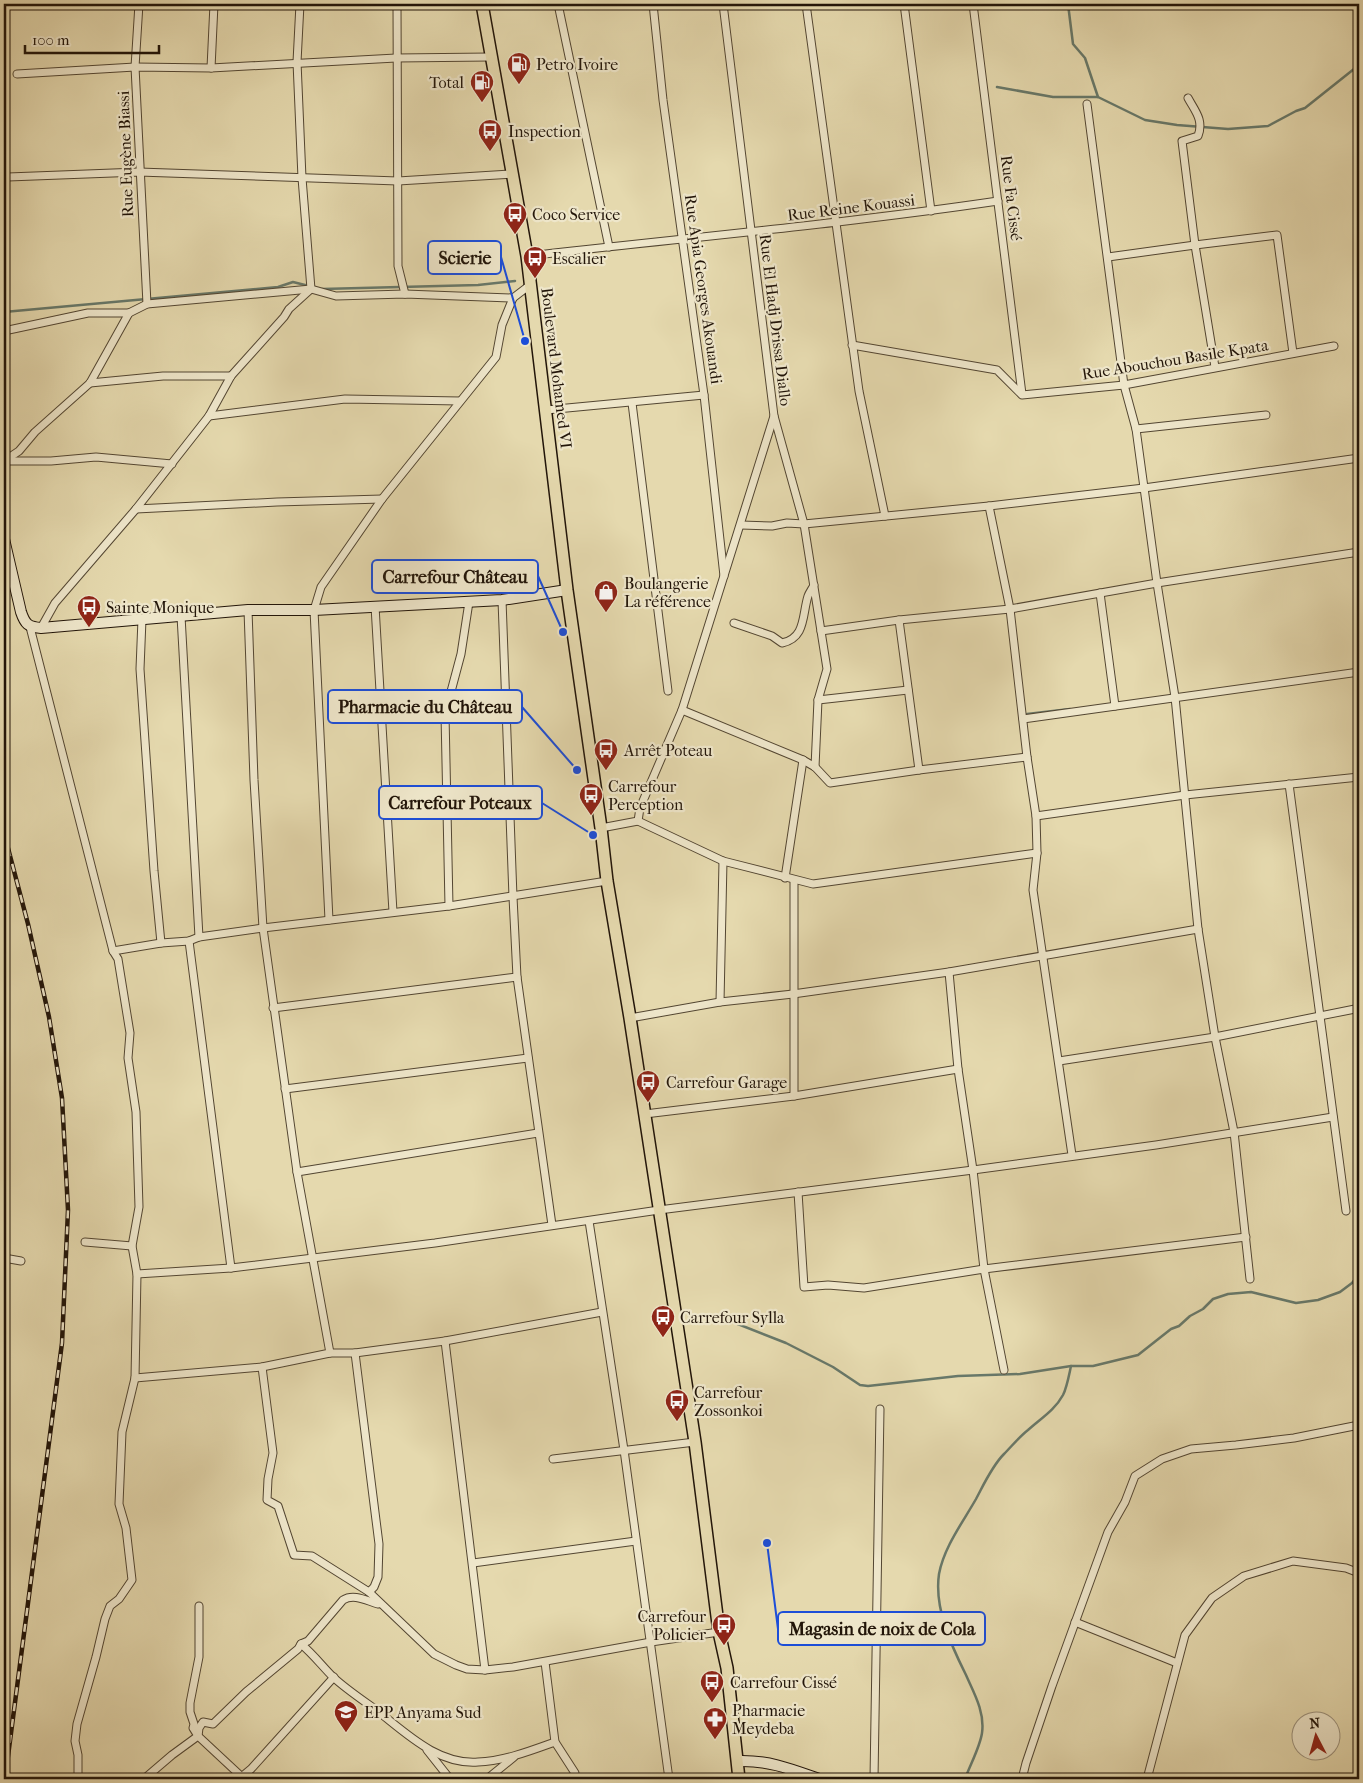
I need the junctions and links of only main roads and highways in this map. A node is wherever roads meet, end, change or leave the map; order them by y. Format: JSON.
{"nodes":[{"id":1,"x":482,"y":4,"type":"edge"},
{"id":2,"x":738,"y":1779,"type":"edge"}],
"edges":[{"from":1,"to":2,"type":"main road","name":"Boulevard Mohamed VI"}]}
